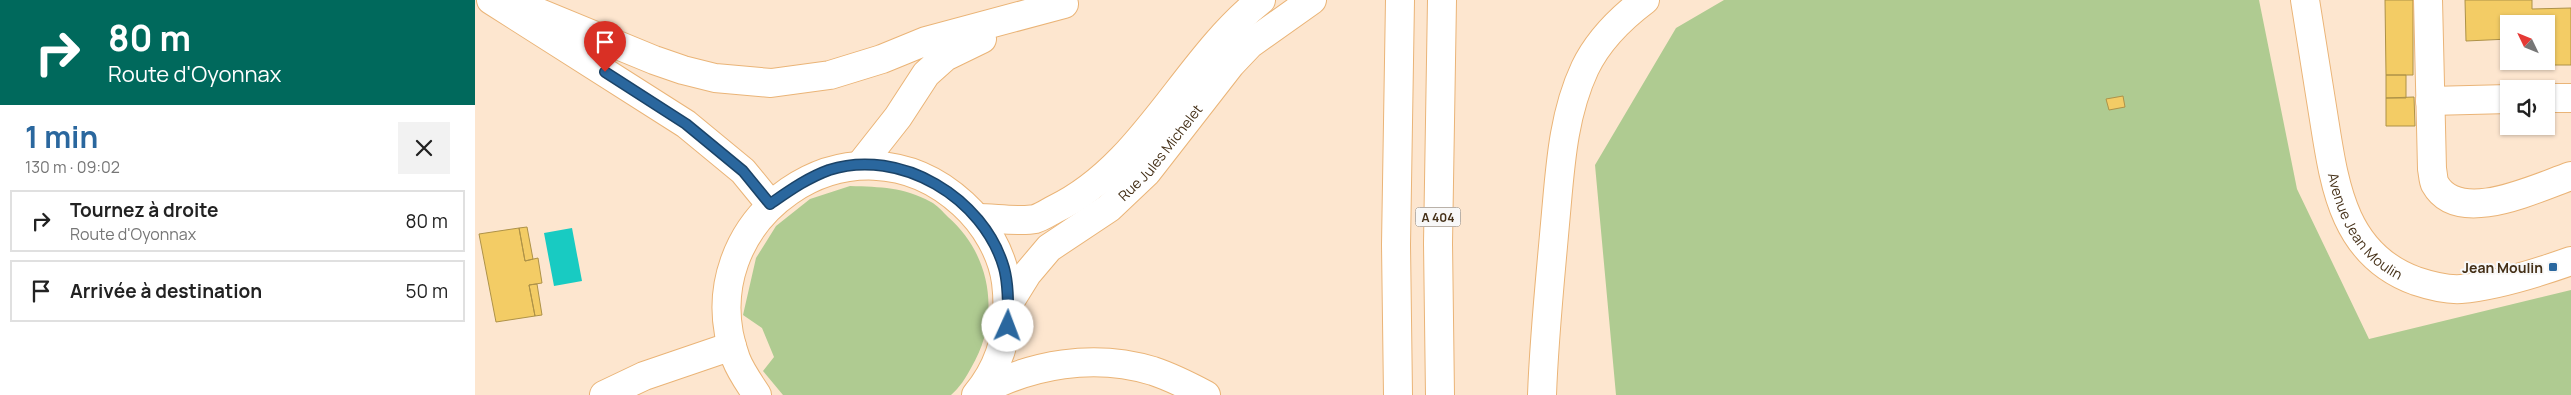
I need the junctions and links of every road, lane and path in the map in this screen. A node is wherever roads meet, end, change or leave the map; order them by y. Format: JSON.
{"nodes":[{"id":1,"x":491,"y":0,"type":"edge"},
{"id":2,"x":508,"y":0,"type":"edge"},
{"id":3,"x":1261,"y":0,"type":"edge"},
{"id":4,"x":1312,"y":0,"type":"edge"},
{"id":5,"x":1400,"y":0,"type":"edge"},
{"id":6,"x":1443,"y":0,"type":"edge"},
{"id":7,"x":1645,"y":0,"type":"edge"},
{"id":8,"x":2305,"y":0,"type":"edge"},
{"id":9,"x":2428,"y":0,"type":"edge"},
{"id":10,"x":1068,"y":2,"type":"edge"},
{"id":11,"x":2555,"y":98,"type":"edge"},
{"id":12,"x":2571,"y":98,"type":"edge"},
{"id":13,"x":2500,"y":99,"type":"edge"},
{"id":14,"x":2430,"y":101,"type":"junction"},
{"id":15,"x":861,"y":164,"type":"junction"},
{"id":16,"x":2571,"y":176,"type":"edge"},
{"id":17,"x":770,"y":204,"type":"junction"},
{"id":18,"x":978,"y":218,"type":"junction"},
{"id":19,"x":2571,"y":261,"type":"edge"},
{"id":20,"x":1009,"y":303,"type":"junction"},
{"id":21,"x":732,"y":346,"type":"junction"},
{"id":22,"x":977,"y":394,"type":"edge"},
{"id":23,"x":604,"y":395,"type":"edge"},
{"id":24,"x":757,"y":395,"type":"edge"},
{"id":25,"x":1205,"y":395,"type":"edge"},
{"id":26,"x":1397,"y":395,"type":"edge"},
{"id":27,"x":1440,"y":395,"type":"edge"},
{"id":28,"x":1542,"y":395,"type":"edge"}],
"edges":[{"from":1,"to":17,"type":"main road"},
{"from":2,"to":10,"type":"main road"},
{"from":3,"to":18,"type":"main road","name":"Rue Jules Michelet"},
{"from":4,"to":20,"type":"main road","name":"Rue Jules Michelet"},
{"from":5,"to":26,"type":"main road","number":"A 404"},
{"from":6,"to":27,"type":"main road","number":"A 404"},
{"from":7,"to":28,"type":"main road"},
{"from":8,"to":19,"type":"main road","name":"Avenue Jean Moulin"},
{"from":9,"to":14,"type":"main road"},
{"from":10,"to":15,"type":"main road"},
{"from":11,"to":12,"type":"main road"},
{"from":13,"to":14,"type":"main road"},
{"from":14,"to":16,"type":"main road"},
{"from":15,"to":17,"type":"main road"},
{"from":15,"to":18,"type":"main road"},
{"from":17,"to":21,"type":"main road"},
{"from":18,"to":20,"type":"main road"},
{"from":20,"to":22,"type":"main road"},
{"from":21,"to":23,"type":"main road"},
{"from":21,"to":24,"type":"main road"},
{"from":22,"to":25,"type":"main road"}]}
